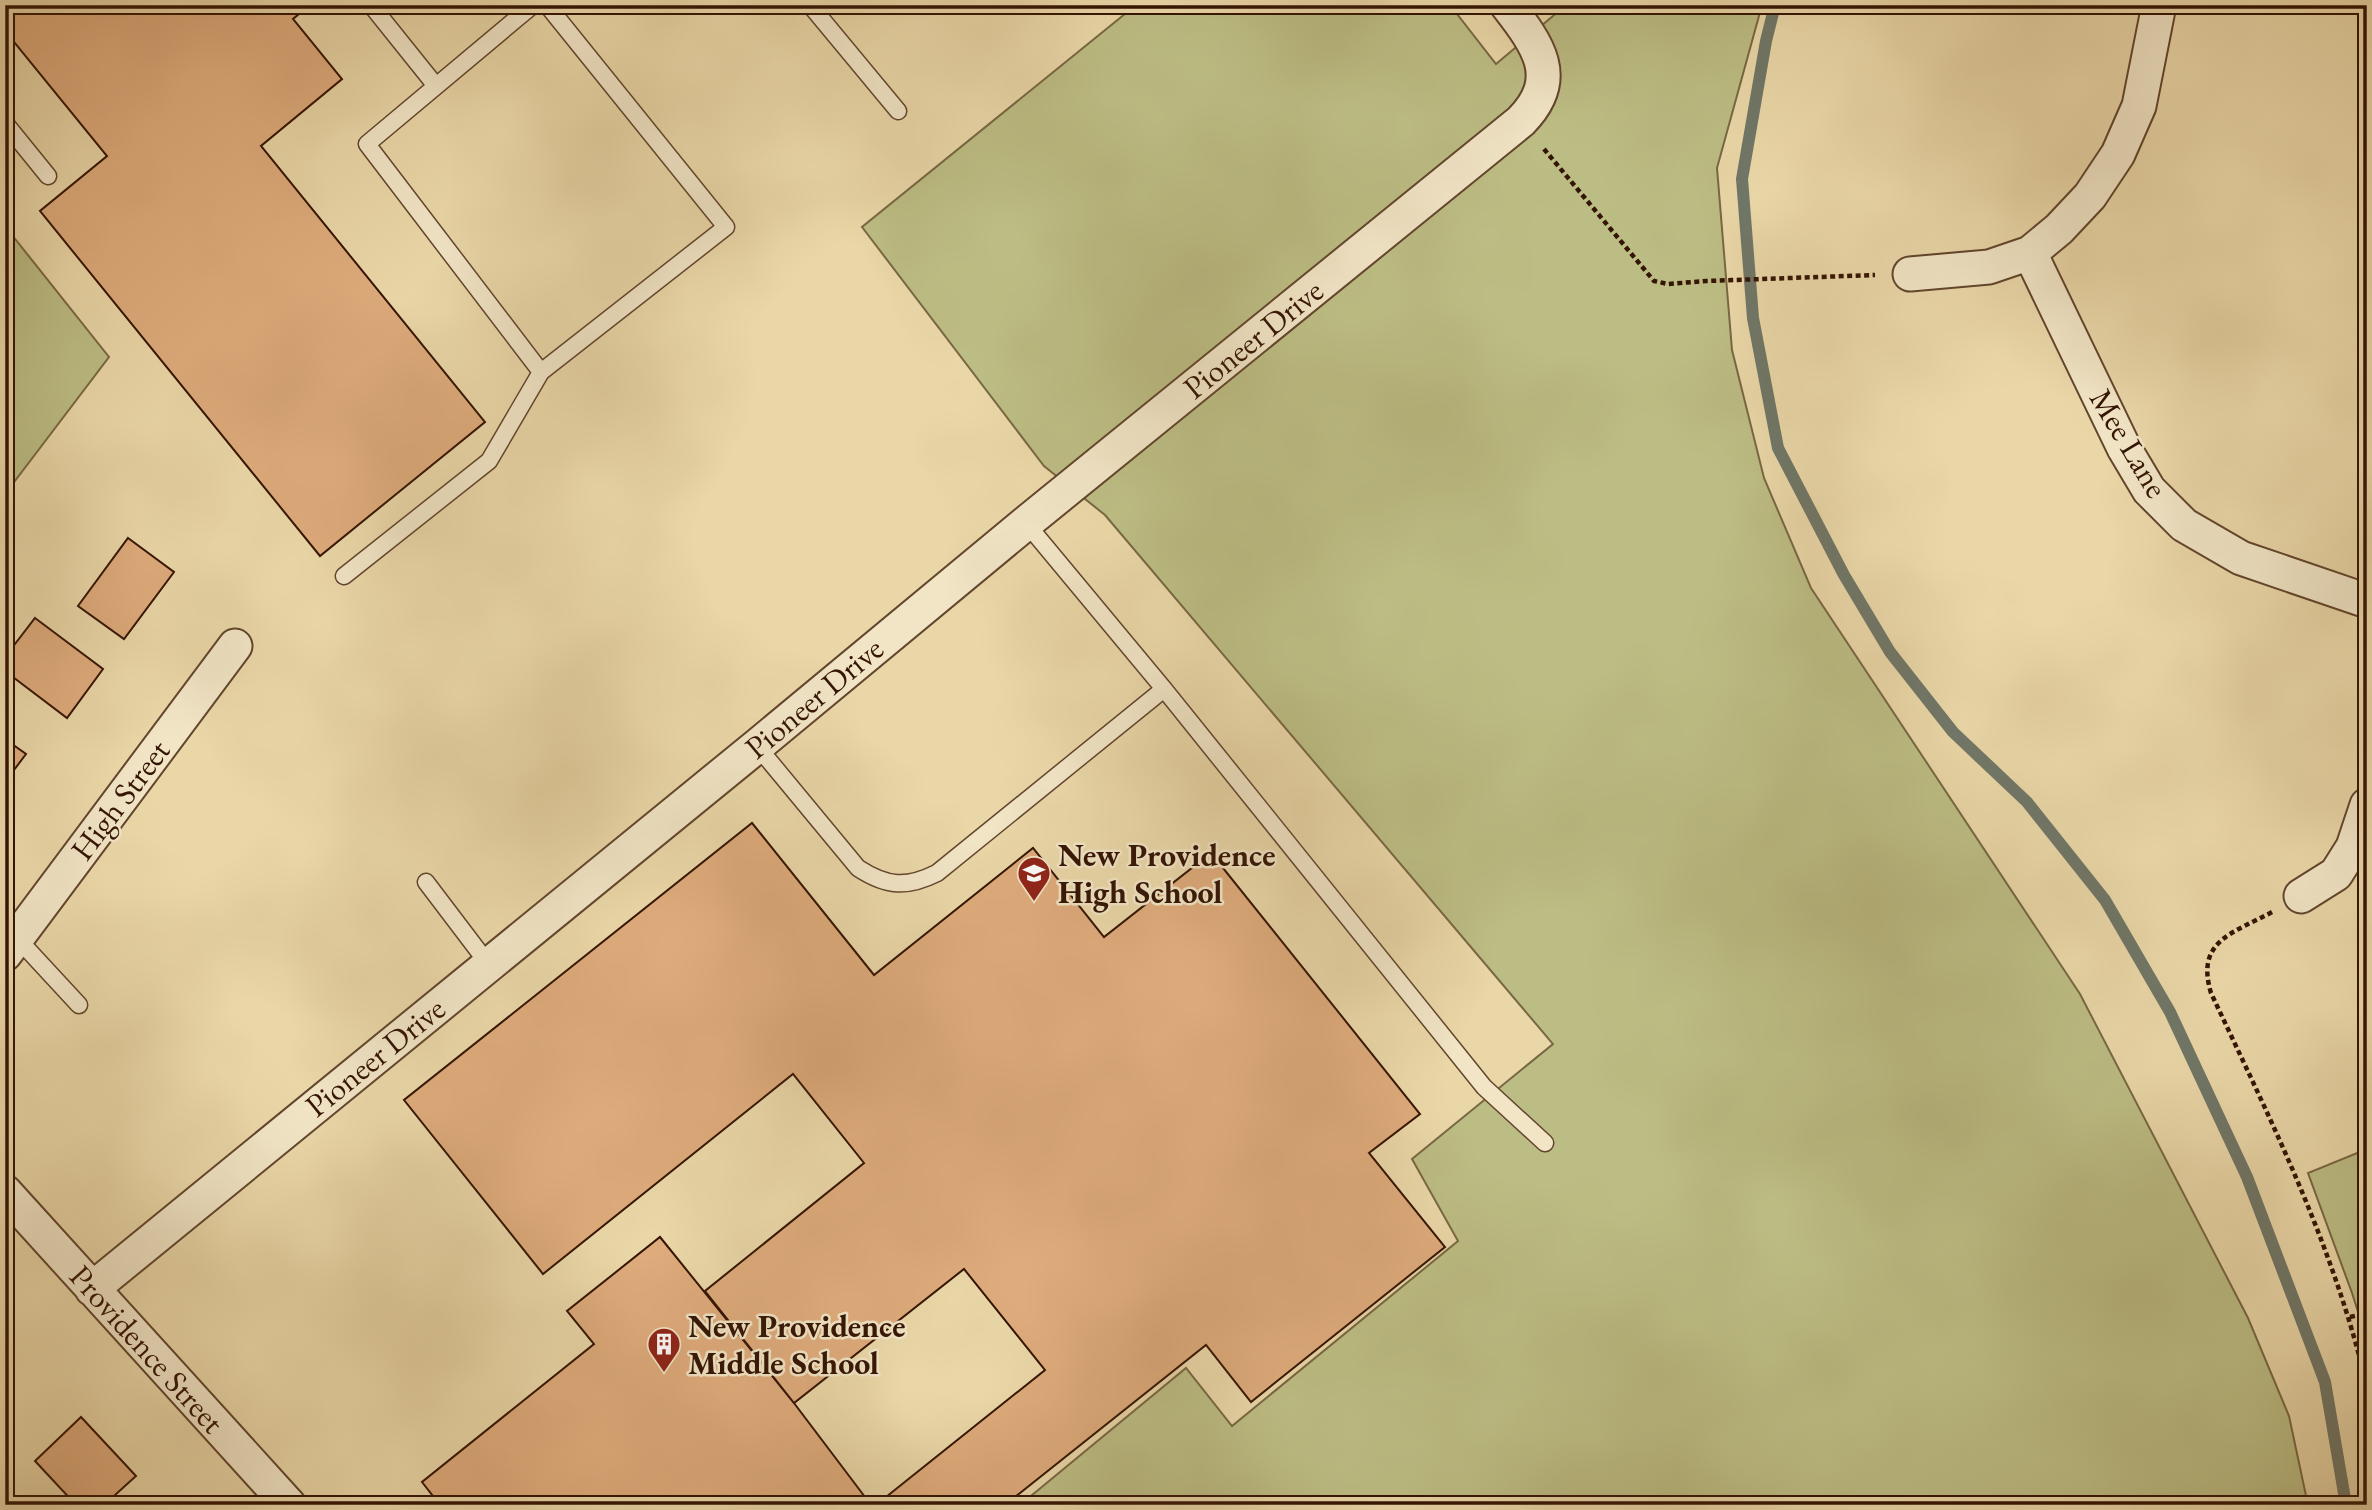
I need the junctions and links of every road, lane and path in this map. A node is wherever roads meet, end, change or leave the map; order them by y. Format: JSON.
{"nodes":[{"id":1,"x":371,"y":5,"type":"edge"},
{"id":2,"x":533,"y":5,"type":"edge"},
{"id":3,"x":547,"y":5,"type":"edge"},
{"id":4,"x":810,"y":5,"type":"edge"},
{"id":5,"x":1507,"y":5,"type":"edge"},
{"id":6,"x":2159,"y":5,"type":"edge"},
{"id":7,"x":436,"y":86,"type":"junction"},
{"id":8,"x":898,"y":111,"type":"dead end"},
{"id":9,"x":1528,"y":114,"type":"junction"},
{"id":10,"x":5,"y":123,"type":"edge"},
{"id":11,"x":48,"y":176,"type":"dead end"},
{"id":12,"x":2030,"y":253,"type":"junction"},
{"id":13,"x":1910,"y":274,"type":"joint"},
{"id":14,"x":541,"y":372,"type":"junction"},
{"id":15,"x":1026,"y":523,"type":"junction"},
{"id":16,"x":344,"y":576,"type":"dead end"},
{"id":17,"x":2367,"y":601,"type":"edge"},
{"id":18,"x":235,"y":646,"type":"dead end"},
{"id":19,"x":1164,"y":689,"type":"junction"},
{"id":20,"x":757,"y":746,"type":"junction"},
{"id":21,"x":2367,"y":805,"type":"edge"},
{"id":22,"x":426,"y":882,"type":"dead end"},
{"id":23,"x":2301,"y":896,"type":"joint"},
{"id":24,"x":11,"y":946,"type":"edge"},
{"id":25,"x":489,"y":964,"type":"junction"},
{"id":26,"x":79,"y":1006,"type":"dead end"},
{"id":27,"x":1545,"y":1143,"type":"dead end"},
{"id":28,"x":5,"y":1192,"type":"edge"},
{"id":29,"x":92,"y":1289,"type":"junction"},
{"id":30,"x":2367,"y":1313,"type":"edge"},
{"id":31,"x":2350,"y":1317,"type":"junction"},
{"id":32,"x":2367,"y":1387,"type":"edge"},
{"id":33,"x":289,"y":1505,"type":"edge"}],
"edges":[{"from":1,"to":7,"type":"lane"},
{"from":2,"to":7,"type":"lane"},
{"from":3,"to":14,"type":"lane"},
{"from":4,"to":8,"type":"lane"},
{"from":5,"to":9,"type":"street"},
{"from":6,"to":12,"type":"street"},
{"from":7,"to":14,"type":"lane"},
{"from":9,"to":13,"type":"path"},
{"from":9,"to":15,"type":"street","name":"Pioneer Drive"},
{"from":10,"to":11,"type":"lane"},
{"from":12,"to":13,"type":"street"},
{"from":12,"to":17,"type":"street","name":"Mee Lane"},
{"from":14,"to":16,"type":"lane"},
{"from":15,"to":19,"type":"lane"},
{"from":15,"to":20,"type":"street","name":"Pioneer Drive"},
{"from":18,"to":24,"type":"street","name":"High Street"},
{"from":19,"to":20,"type":"lane"},
{"from":19,"to":27,"type":"lane"},
{"from":20,"to":25,"type":"street","name":"Pioneer Drive"},
{"from":21,"to":23,"type":"street"},
{"from":22,"to":25,"type":"lane"},
{"from":23,"to":31,"type":"path"},
{"from":24,"to":26,"type":"lane"},
{"from":25,"to":29,"type":"street","name":"Pioneer Drive"},
{"from":28,"to":29,"type":"street","name":"Providence Street"},
{"from":29,"to":33,"type":"street","name":"Providence Street"},
{"from":30,"to":31,"type":"path"},
{"from":31,"to":32,"type":"path"}]}
